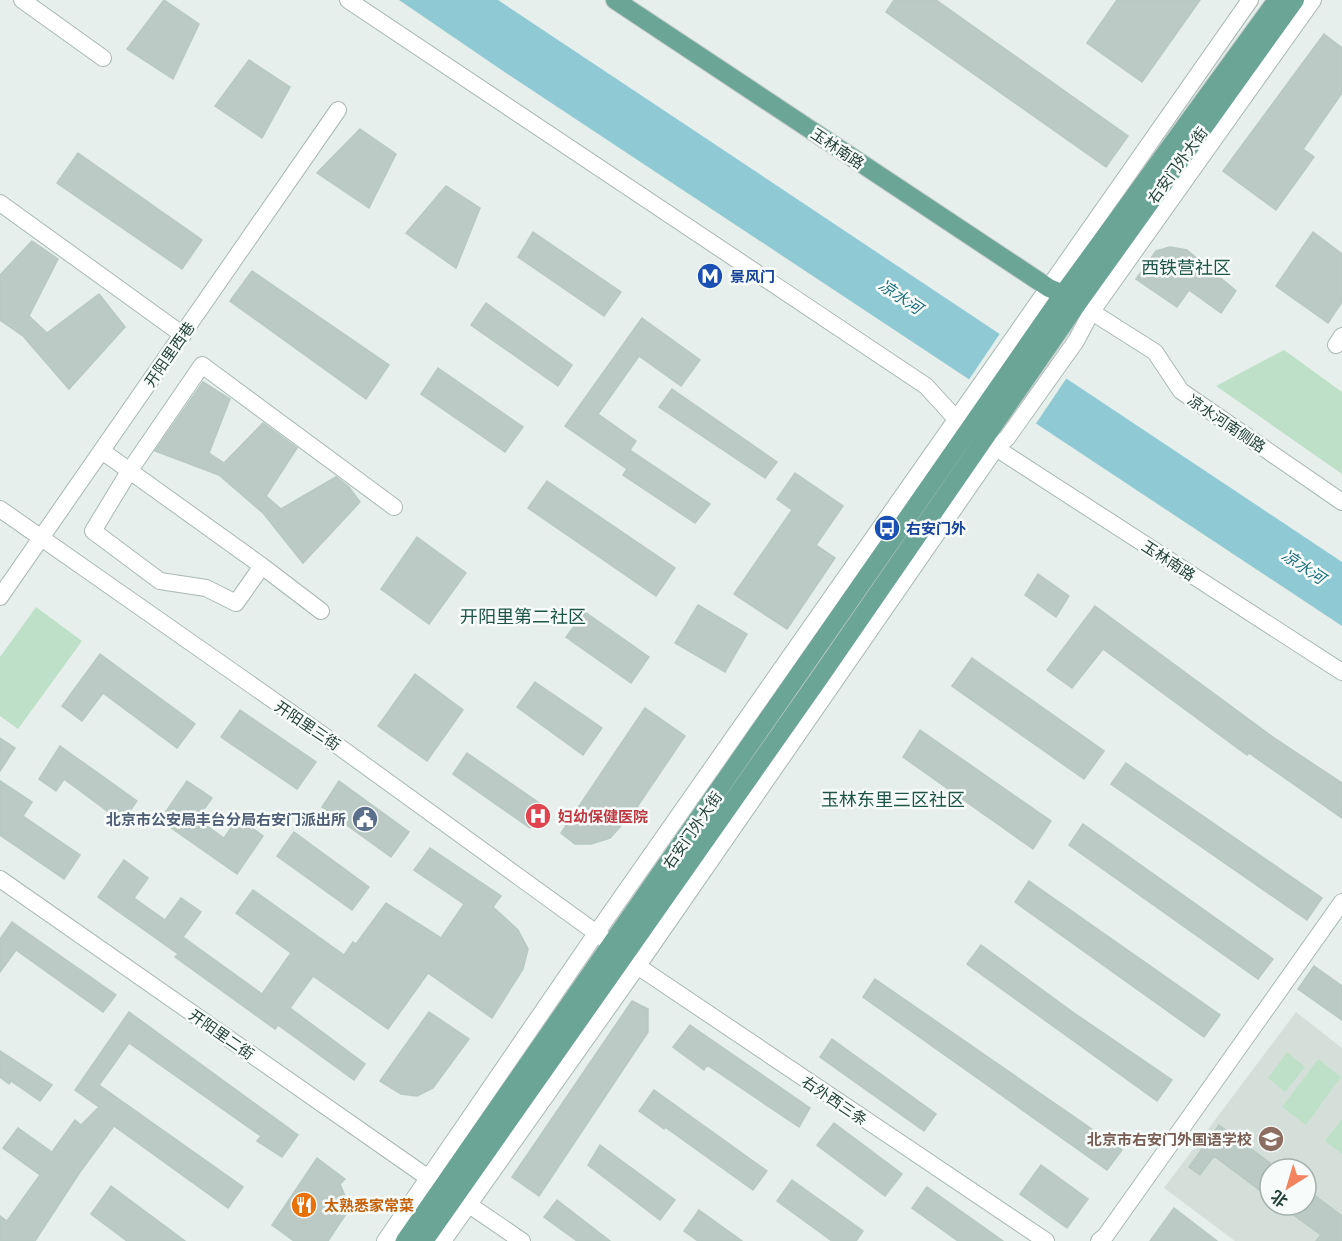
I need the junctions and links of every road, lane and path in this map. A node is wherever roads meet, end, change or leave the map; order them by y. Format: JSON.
{"nodes":[{"id":1,"x":22,"y":0,"type":"edge"},
{"id":2,"x":348,"y":0,"type":"edge"},
{"id":3,"x":615,"y":0,"type":"edge"},
{"id":4,"x":1250,"y":0,"type":"edge"},
{"id":5,"x":1276,"y":0,"type":"edge"},
{"id":6,"x":1295,"y":0,"type":"edge"},
{"id":7,"x":1313,"y":0,"type":"edge"},
{"id":8,"x":103,"y":58,"type":"dead end"},
{"id":9,"x":338,"y":110,"type":"dead end"},
{"id":10,"x":0,"y":203,"type":"edge"},
{"id":11,"x":1071,"y":299,"type":"junction"},
{"id":12,"x":1054,"y":326,"type":"junction"},
{"id":13,"x":183,"y":335,"type":"junction"},
{"id":14,"x":967,"y":416,"type":"junction"},
{"id":15,"x":999,"y":438,"type":"junction"},
{"id":16,"x":102,"y":451,"type":"junction"},
{"id":17,"x":130,"y":470,"type":"junction"},
{"id":18,"x":1342,"y":502,"type":"edge"},
{"id":19,"x":394,"y":507,"type":"dead end"},
{"id":20,"x":0,"y":509,"type":"edge"},
{"id":21,"x":41,"y":538,"type":"junction"},
{"id":22,"x":262,"y":566,"type":"junction"},
{"id":23,"x":0,"y":597,"type":"edge"},
{"id":24,"x":321,"y":611,"type":"dead end"},
{"id":25,"x":1342,"y":672,"type":"edge"},
{"id":26,"x":0,"y":879,"type":"edge"},
{"id":27,"x":1342,"y":902,"type":"edge"},
{"id":28,"x":597,"y":932,"type":"junction"},
{"id":29,"x":625,"y":957,"type":"junction"},
{"id":30,"x":449,"y":1192,"type":"junction"},
{"id":31,"x":385,"y":1241,"type":"edge"},
{"id":32,"x":405,"y":1241,"type":"edge"},
{"id":33,"x":424,"y":1241,"type":"edge"},
{"id":34,"x":442,"y":1241,"type":"edge"},
{"id":35,"x":522,"y":1241,"type":"edge"},
{"id":36,"x":1046,"y":1241,"type":"edge"},
{"id":37,"x":1099,"y":1241,"type":"edge"}],
"edges":[{"from":1,"to":8,"type":"street"},
{"from":2,"to":14,"type":"street"},
{"from":3,"to":11,"type":"main road","name":"玉林南路"},
{"from":4,"to":11,"type":"street"},
{"from":5,"to":11,"type":"main road","name":"右安门外大街"},
{"from":6,"to":11,"type":"main road","name":"右安门外大街"},
{"from":7,"to":11,"type":"street"},
{"from":9,"to":13,"type":"street","name":"开阳里西巷"},
{"from":10,"to":13,"type":"street"},
{"from":11,"to":12,"type":"main road","name":"右安门外大街"},
{"from":11,"to":12,"type":"street"},
{"from":11,"to":18,"type":"street","name":"凉水河南侧路"},
{"from":12,"to":14,"type":"main road","name":"右安门外大街"},
{"from":12,"to":15,"type":"main road","name":"右安门外大街"},
{"from":13,"to":16,"type":"street","name":"开阳里西巷"},
{"from":14,"to":28,"type":"street"},
{"from":14,"to":29,"type":"main road","name":"右安门外大街"},
{"from":15,"to":25,"type":"street","name":"玉林南路"},
{"from":15,"to":29,"type":"main road","name":"右安门外大街"},
{"from":16,"to":17,"type":"street"},
{"from":16,"to":21,"type":"street","name":"开阳里西巷"},
{"from":17,"to":19,"type":"street"},
{"from":17,"to":22,"type":"street"},
{"from":17,"to":22,"type":"street"},
{"from":20,"to":21,"type":"street","name":"开阳里三街"},
{"from":21,"to":23,"type":"street","name":"开阳里西巷"},
{"from":21,"to":28,"type":"street","name":"开阳里三街"},
{"from":22,"to":24,"type":"street"},
{"from":26,"to":30,"type":"street","name":"开阳里二街"},
{"from":27,"to":37,"type":"street"},
{"from":28,"to":29,"type":"street","name":"开阳里三街"},
{"from":28,"to":30,"type":"street"},
{"from":29,"to":30,"type":"main road","name":"右安门外大街"},
{"from":29,"to":36,"type":"street","name":"右外西三条"},
{"from":30,"to":31,"type":"street"},
{"from":30,"to":32,"type":"main road","name":"右安门外大街"},
{"from":30,"to":33,"type":"main road","name":"右安门外大街"},
{"from":30,"to":34,"type":"street"},
{"from":30,"to":35,"type":"street","name":"开阳里二街"}]}
